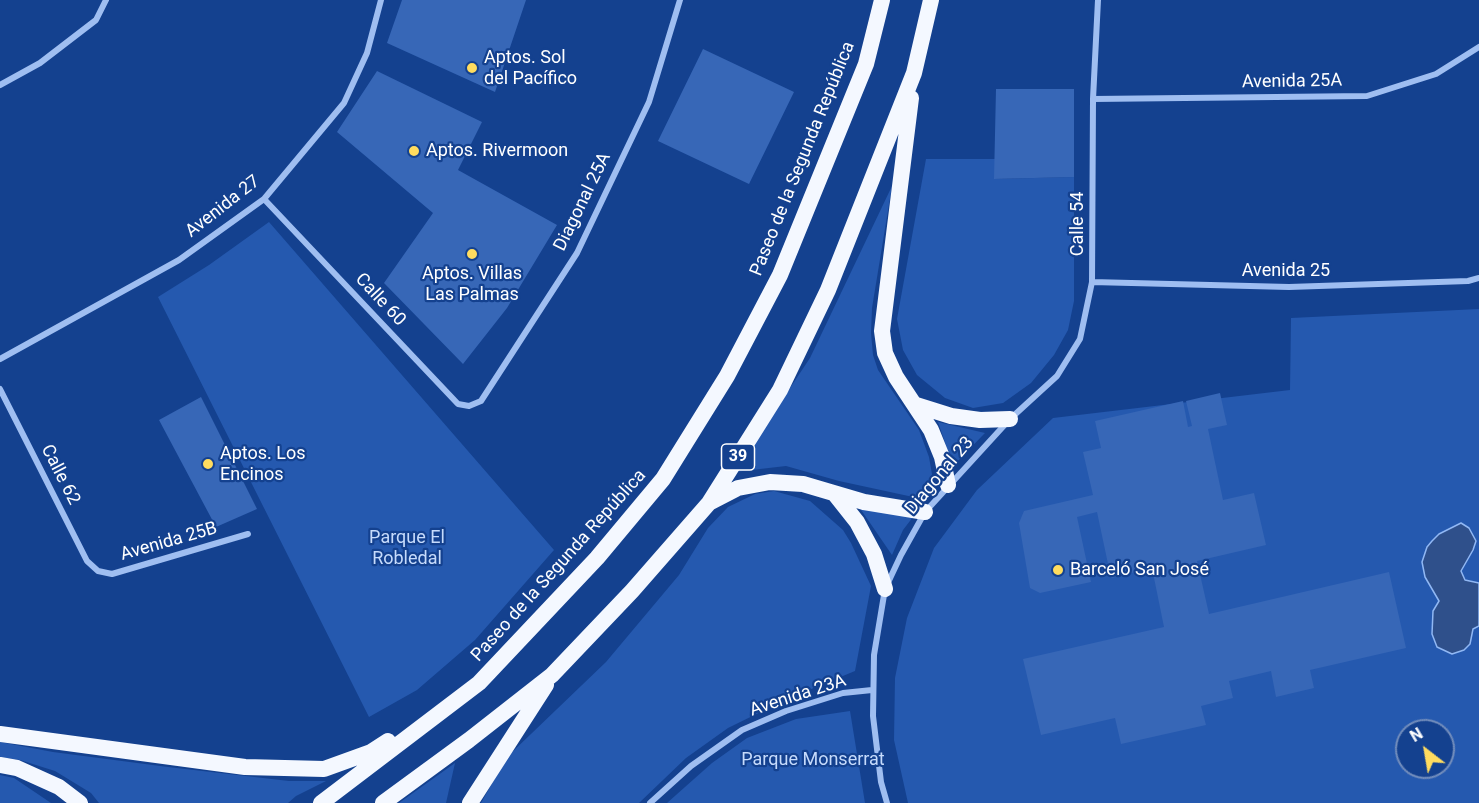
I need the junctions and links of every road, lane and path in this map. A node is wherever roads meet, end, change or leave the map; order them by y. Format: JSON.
{"nodes":[{"id":1,"x":106,"y":0,"type":"edge"},
{"id":2,"x":381,"y":0,"type":"edge"},
{"id":3,"x":680,"y":0,"type":"edge"},
{"id":4,"x":882,"y":0,"type":"edge"},
{"id":5,"x":931,"y":0,"type":"edge"},
{"id":6,"x":1098,"y":0,"type":"edge"},
{"id":7,"x":1479,"y":47,"type":"edge"},
{"id":8,"x":914,"y":73,"type":"junction"},
{"id":9,"x":0,"y":85,"type":"edge"},
{"id":10,"x":1093,"y":99,"type":"junction"},
{"id":11,"x":264,"y":199,"type":"junction"},
{"id":12,"x":1479,"y":278,"type":"edge"},
{"id":13,"x":1092,"y":282,"type":"junction"},
{"id":14,"x":0,"y":359,"type":"edge"},
{"id":15,"x":0,"y":389,"type":"edge"},
{"id":16,"x":481,"y":401,"type":"joint"},
{"id":17,"x":916,"y":405,"type":"junction"},
{"id":18,"x":1010,"y":419,"type":"junction"},
{"id":19,"x":948,"y":485,"type":"junction"},
{"id":20,"x":834,"y":493,"type":"junction"},
{"id":21,"x":709,"y":503,"type":"junction"},
{"id":22,"x":925,"y":512,"type":"junction"},
{"id":23,"x":248,"y":534,"type":"dead end"},
{"id":24,"x":98,"y":571,"type":"joint"},
{"id":25,"x":885,"y":589,"type":"junction"},
{"id":26,"x":552,"y":675,"type":"junction"},
{"id":27,"x":480,"y":683,"type":"junction"},
{"id":28,"x":873,"y":690,"type":"junction"},
{"id":29,"x":0,"y":734,"type":"edge"},
{"id":30,"x":0,"y":765,"type":"edge"},
{"id":31,"x":80,"y":803,"type":"edge"},
{"id":32,"x":321,"y":803,"type":"edge"},
{"id":33,"x":383,"y":803,"type":"edge"},
{"id":34,"x":470,"y":803,"type":"edge"},
{"id":35,"x":650,"y":803,"type":"edge"},
{"id":36,"x":887,"y":803,"type":"edge"}],
"edges":[{"from":1,"to":9,"type":"street"},
{"from":2,"to":11,"type":"street","name":"Avenida 27"},
{"from":3,"to":16,"type":"street","name":"Diagonal 25A"},
{"from":4,"to":27,"type":"highway","name":"Paseo de la Segunda República"},
{"from":5,"to":8,"type":"highway","number":"39"},
{"from":6,"to":10,"type":"street","name":"Calle 54"},
{"from":7,"to":10,"type":"street","name":"Avenida 25A"},
{"from":8,"to":17,"type":"highway"},
{"from":8,"to":21,"type":"highway","number":"39"},
{"from":10,"to":13,"type":"street","name":"Calle 54"},
{"from":11,"to":14,"type":"street","name":"Avenida 27"},
{"from":11,"to":16,"type":"street","name":"Calle 60"},
{"from":12,"to":13,"type":"street","name":"Avenida 25"},
{"from":13,"to":18,"type":"street","name":"Calle 54"},
{"from":15,"to":24,"type":"street","name":"Calle 62"},
{"from":17,"to":18,"type":"highway"},
{"from":17,"to":19,"type":"highway"},
{"from":18,"to":19,"type":"street","name":"Diagonal 23"},
{"from":19,"to":22,"type":"street","name":"Diagonal 23"},
{"from":20,"to":21,"type":"highway"},
{"from":20,"to":22,"type":"highway"},
{"from":20,"to":25,"type":"highway"},
{"from":21,"to":26,"type":"highway","number":"39"},
{"from":22,"to":25,"type":"street","name":"Diagonal 23"},
{"from":23,"to":24,"type":"street","name":"Avenida 25B"},
{"from":25,"to":28,"type":"street","name":"Diagonal 23"},
{"from":26,"to":33,"type":"highway","number":"39"},
{"from":26,"to":34,"type":"highway"},
{"from":27,"to":29,"type":"highway"},
{"from":27,"to":32,"type":"highway","name":"Paseo de la Segunda República"},
{"from":28,"to":35,"type":"street","name":"Avenida 23A"},
{"from":28,"to":36,"type":"street","name":"Diagonal 23"},
{"from":30,"to":31,"type":"highway"}]}
